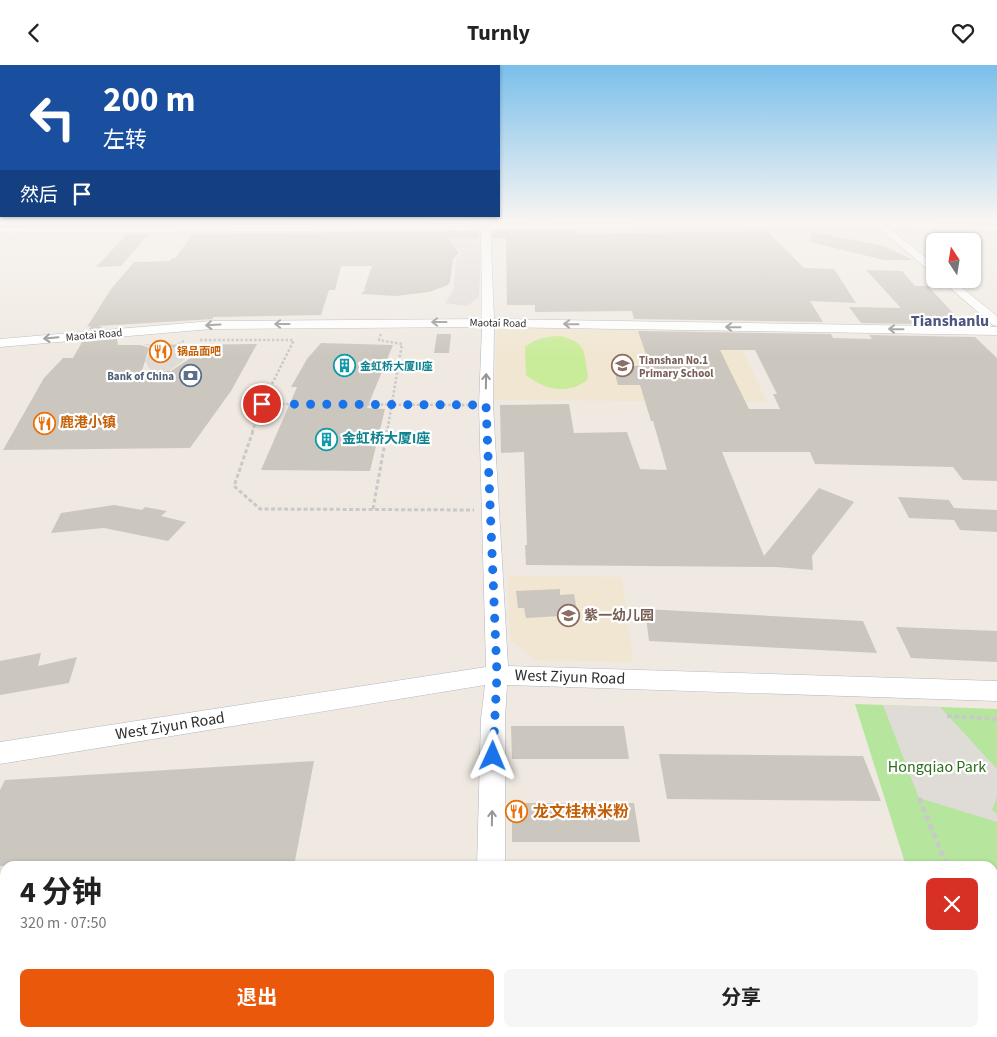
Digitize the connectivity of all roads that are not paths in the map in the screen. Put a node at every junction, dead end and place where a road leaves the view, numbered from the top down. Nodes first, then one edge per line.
1 (486, 266) edge
2 (956, 288) edge
3 (997, 322) edge
4 (384, 323) joint
5 (488, 323) junction
6 (997, 331) edge
7 (0, 343) edge
8 (497, 675) junction
9 (997, 691) edge
10 (0, 753) edge
11 (491, 861) edge

1 - 5 street
2 - 3 street
5 -> 4 street, Maotai Road
4 -> 7 street, Maotai Road
6 -> 5 street, Maotai Road
8 -> 5 street
8 - 9 street, West Ziyun Road
8 - 10 street, West Ziyun Road
11 -> 8 street

